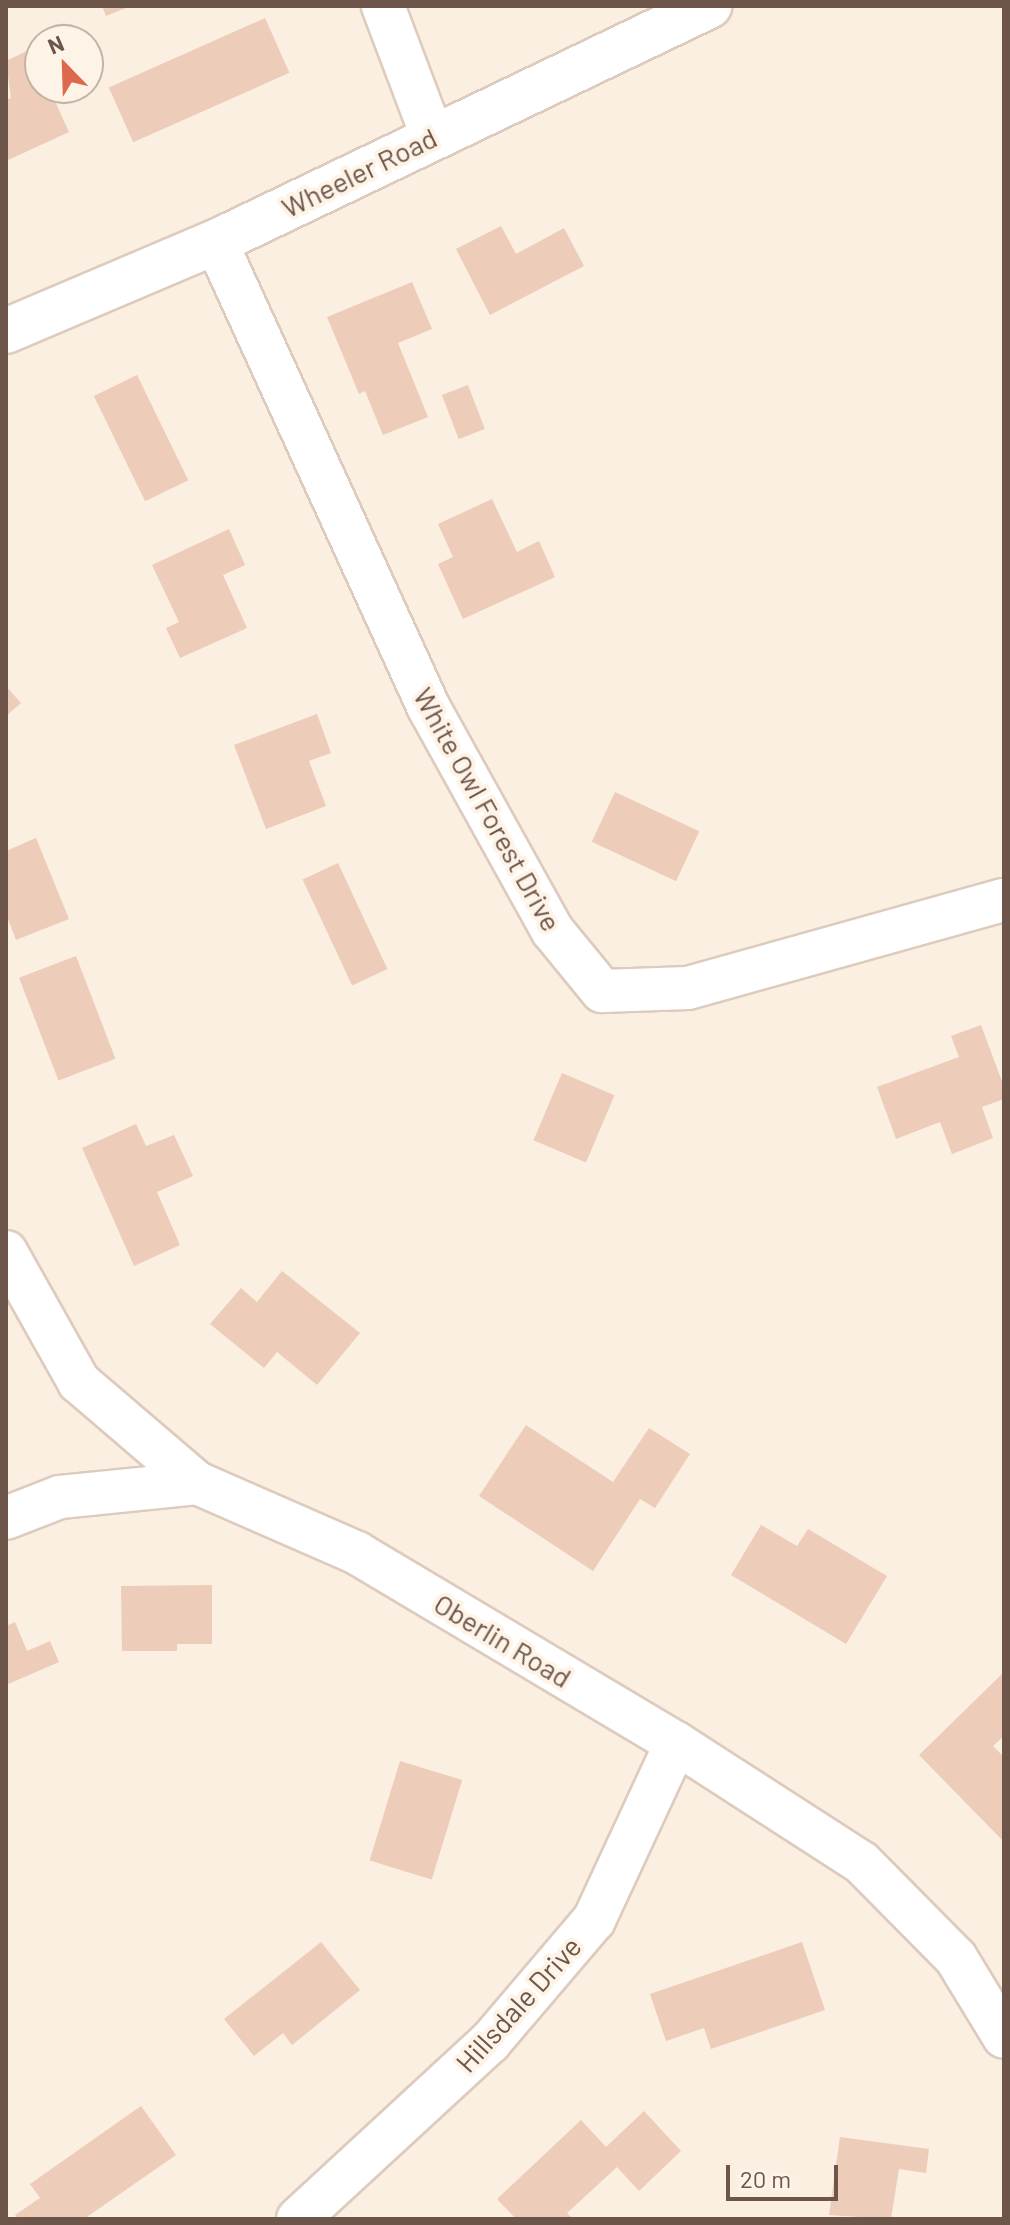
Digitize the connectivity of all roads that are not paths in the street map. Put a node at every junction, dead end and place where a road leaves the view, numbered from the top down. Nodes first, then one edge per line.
1 (383, 6) edge
2 (709, 6) edge
3 (432, 136) junction
4 (216, 242) junction
5 (6, 331) edge
6 (1004, 900) edge
7 (6, 1252) edge
8 (197, 1483) junction
9 (6, 1518) edge
10 (676, 1743) junction
11 (1004, 2037) edge
12 (298, 2219) edge

1 - 3 street
2 - 3 street, Wheeler Road
3 - 4 street, Wheeler Road
4 - 5 street, Wheeler Road
4 - 6 street, White Owl Forest Drive
7 - 8 street, Oberlin Road
8 - 9 street
8 - 10 street, Oberlin Road
10 - 11 street, Oberlin Road
10 - 12 street, Hillsdale Drive

